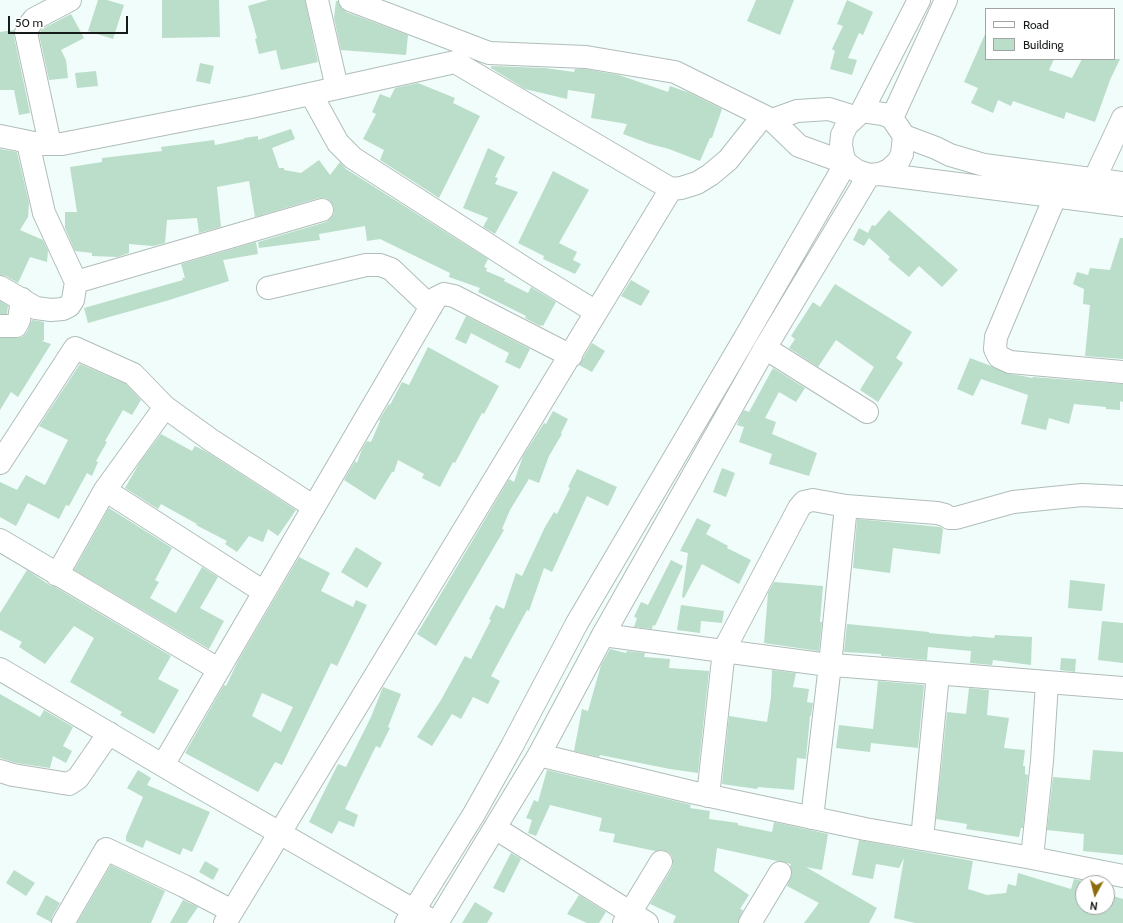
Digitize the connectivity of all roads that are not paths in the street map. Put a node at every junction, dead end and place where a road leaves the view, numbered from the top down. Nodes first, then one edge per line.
1 (70, 0) edge
2 (317, 0) edge
3 (350, 0) edge
4 (919, 0) edge
5 (946, 0) edge
6 (429, 30) junction
7 (489, 53) junction
8 (455, 62) junction
9 (432, 67) junction
10 (337, 88) junction
11 (311, 94) junction
12 (858, 114) junction
13 (767, 118) junction
14 (892, 118) junction
15 (1123, 118) edge
16 (0, 136) edge
17 (904, 136) junction
18 (28, 143) junction
19 (50, 144) junction
20 (846, 163) junction
21 (874, 174) junction
22 (1094, 180) junction
23 (1123, 183) edge
24 (671, 189) junction
25 (1055, 197) junction
26 (1123, 205) edge
27 (322, 210) dead end
28 (76, 282) junction
29 (0, 287) edge
30 (268, 288) dead end
31 (22, 299) junction
32 (431, 307) junction
33 (0, 326) edge
34 (584, 332) junction
35 (765, 348) junction
36 (1123, 372) edge
37 (165, 407) junction
38 (867, 412) dead end
39 (0, 462) edge
40 (105, 490) junction
41 (1123, 497) edge
42 (846, 506) junction
43 (314, 507) junction
44 (0, 540) edge
45 (57, 575) junction
46 (264, 592) junction
47 (603, 635) junction
48 (724, 650) junction
49 (830, 665) junction
50 (218, 669) junction
51 (938, 674) junction
52 (3, 676) edge
53 (1047, 683) junction
54 (1123, 688) edge
55 (109, 733) junction
56 (539, 755) junction
57 (163, 765) junction
58 (0, 771) edge
59 (708, 796) junction
60 (812, 818) junction
61 (495, 828) junction
62 (279, 833) junction
63 (922, 839) junction
64 (1032, 858) junction
65 (661, 862) dead end
66 (780, 873) dead end
67 (1123, 876) edge
68 (229, 917) edge
69 (410, 917) edge
70 (633, 920) edge
71 (62, 923) edge
72 (436, 923) edge
73 (750, 923) edge

1 - 19 street
2 - 10 street
3 - 6 street
4 - 12 street
5 - 14 street
6 - 7 street
6 - 9 street
7 - 8 street
7 - 13 street
8 - 9 street
8 - 24 street
9 - 10 street
10 - 11 street
11 - 19 street
11 - 34 street
12 - 13 street
12 - 14 street
12 - 20 street
13 - 20 street
13 - 24 street
14 - 17 street
15 - 22 street
16 - 18 street
17 - 21 street
17 - 22 street
18 - 19 street
18 - 28 street
20 - 21 street
20 - 69 street
21 - 25 street
21 - 35 street
22 - 23 street
24 - 34 street
25 - 26 street
25 - 36 street
27 - 28 street
28 - 31 street
29 - 31 street
30 - 32 street
31 - 33 street
32 - 34 street
32 - 43 street
34 - 62 street
35 - 38 street
35 - 47 street
37 - 39 street
37 - 40 street
37 - 43 street
40 - 45 street
40 - 46 street
41 - 42 street
42 - 48 street
42 - 49 street
43 - 46 street
44 - 45 street
45 - 50 street
46 - 50 street
47 - 48 street
47 - 56 street
48 - 49 street
48 - 59 street
49 - 51 street
49 - 60 street
50 - 57 street
51 - 53 street
51 - 63 street
52 - 55 street
53 - 54 street
53 - 64 street
55 - 57 street
55 - 58 street
56 - 59 street
56 - 61 street
57 - 62 street
59 - 60 street
60 - 63 street
61 - 70 street
61 - 72 street
62 - 68 street
62 - 69 street
63 - 64 street
64 - 67 street
65 - 70 street
66 - 73 street
68 - 71 street
69 - 72 street

